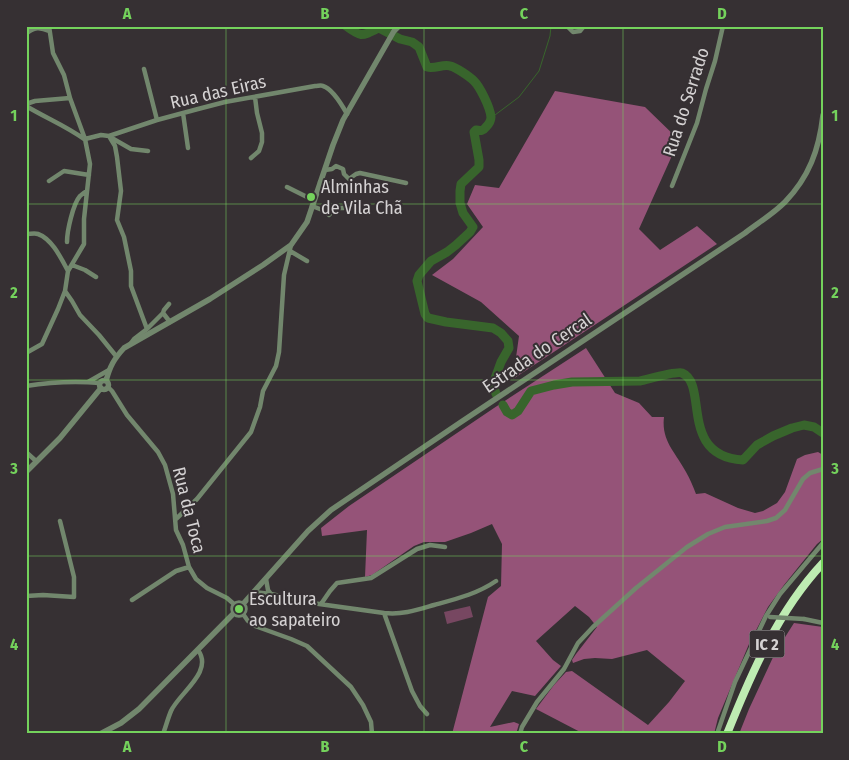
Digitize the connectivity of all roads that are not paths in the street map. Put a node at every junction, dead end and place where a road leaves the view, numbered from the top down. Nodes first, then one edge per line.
1 (567, 26) edge
2 (584, 26) edge
3 (723, 26) edge
4 (49, 28) edge
5 (396, 29) edge
6 (26, 34) edge
7 (144, 68) dead end
8 (255, 97) junction
9 (70, 98) junction
10 (26, 105) edge
11 (183, 113) junction
12 (347, 114) junction
13 (823, 116) edge
14 (157, 120) junction
15 (109, 136) junction
16 (85, 140) junction
17 (188, 148) dead end
18 (148, 151) dead end
19 (251, 158) dead end
20 (325, 170) junction
21 (89, 175) junction
22 (48, 181) dead end
23 (320, 182) junction
24 (406, 183) dead end
25 (672, 186) dead end
26 (287, 187) dead end
27 (342, 190) dead end
28 (87, 191) junction
29 (312, 203) junction
30 (353, 205) dead end
31 (26, 234) edge
32 (67, 242) dead end
33 (290, 248) junction
34 (307, 261) dead end
35 (72, 265) junction
36 (68, 271) junction
37 (96, 277) dead end
38 (65, 291) junction
39 (169, 304) dead end
40 (163, 313) junction
41 (170, 322) junction
42 (147, 329) junction
43 (130, 344) junction
44 (26, 352) edge
45 (116, 356) junction
46 (109, 370) junction
47 (88, 382) junction
48 (104, 385) junction
49 (26, 386) edge
50 (26, 452) edge
51 (36, 461) junction
52 (823, 469) edge
53 (26, 472) edge
54 (176, 519) junction
55 (60, 521) dead end
56 (823, 543) edge
57 (445, 547) dead end
58 (823, 563) edge
59 (189, 567) junction
60 (823, 569) edge
61 (266, 579) junction
62 (496, 581) dead end
63 (253, 592) junction
64 (271, 594) junction
65 (26, 596) edge
66 (132, 600) dead end
67 (243, 604) junction
68 (321, 604) junction
69 (235, 605) junction
70 (234, 613) junction
71 (384, 613) junction
72 (243, 614) junction
73 (768, 617) junction
74 (823, 624) edge
75 (198, 650) junction
76 (427, 714) dead end
77 (100, 734) edge
78 (163, 734) edge
79 (372, 734) edge
80 (520, 734) edge
81 (717, 734) edge
82 (727, 734) edge
83 (732, 734) edge

1 - 2 street
3 - 25 street, Rua do Serrado
4 - 6 street
4 - 9 street
5 - 12 street
7 - 14 street
8 - 11 street, Rua das Eiras
8 - 12 street, Rua das Eiras
8 - 19 street
9 - 10 street
9 - 16 street
10 - 16 street
11 - 14 street, Rua das Eiras
11 - 17 street
12 - 20 street
13 - 61 street, Estrada do Cercal
14 - 15 street, Rua das Eiras
15 - 16 street, Rua das Eiras
15 - 18 street
15 - 42 street
16 - 21 street
20 - 23 street
20 - 24 street
21 - 22 street
21 - 28 street
23 - 27 street
23 - 29 street
26 - 29 street
28 - 32 street
28 - 35 street
29 - 30 street
29 - 33 street
31 - 36 street
33 - 34 street
33 - 41 street
33 - 54 street
35 - 36 street
35 - 37 street
36 - 38 street
38 - 44 street
38 - 45 street
39 - 40 street
40 - 41 street
40 - 42 street
41 - 43 street
42 - 43 street
43 - 45 street
45 - 46 street
46 - 47 street
46 - 48 street
47 - 48 street
47 - 49 street
48 - 51 street
48 - 54 street, Rua da Toca
50 - 51 street
51 - 53 street
52 - 80 street
54 - 59 street, Rua da Toca
55 - 65 street
56 - 73 street
57 - 68 street
58 - 82 highway, IC 2
59 - 66 street
59 - 69 street, Rua da Toca
60 - 83 highway, IC 2
61 - 63 street, Estrada do Cercal
61 - 64 street
62 - 71 street
63 - 64 street
63 - 67 street, Estrada do Cercal
64 - 68 street
67 - 69 street
67 - 72 street
68 - 71 street
69 - 70 street
70 - 72 street
70 - 75 street
71 - 76 street
72 - 79 street
73 - 74 street, bridge
73 - 81 street
75 - 77 street
75 - 78 street

